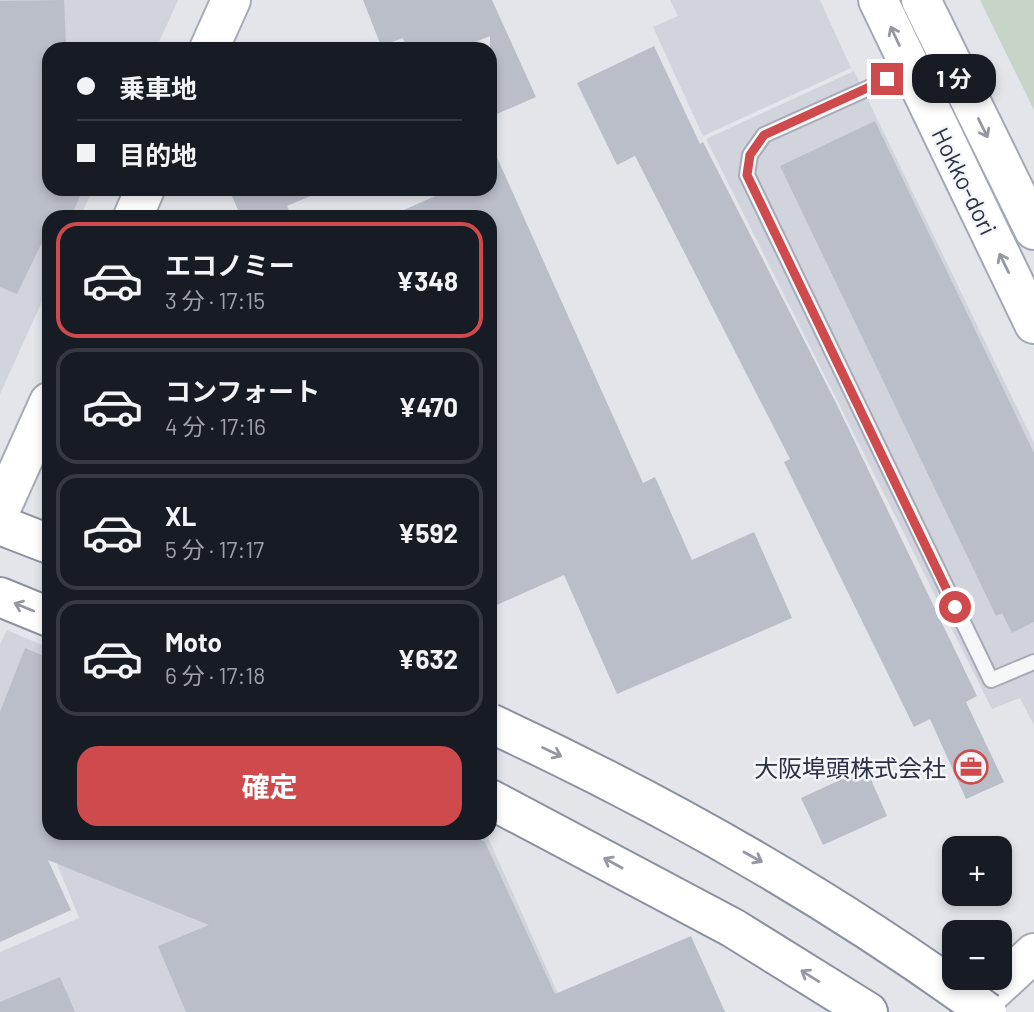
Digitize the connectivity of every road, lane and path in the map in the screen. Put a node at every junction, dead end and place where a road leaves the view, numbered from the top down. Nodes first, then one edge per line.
1 (231, 0) edge
2 (878, 0) edge
3 (921, 0) edge
4 (212, 42) edge
5 (911, 69) junction
6 (1034, 230) edge
7 (1034, 324) edge
8 (42, 418) edge
9 (0, 511) edge
10 (0, 525) edge
11 (42, 541) edge
12 (0, 597) edge
13 (42, 614) edge
14 (1034, 662) edge
15 (497, 726) edge
16 (497, 803) edge
17 (1034, 953) edge
18 (868, 1012) edge
19 (970, 1012) edge
20 (987, 1012) edge

1 - 4 main road
5 -> 2 main road, Hokko-dori
3 -> 6 main road, Hokko-dori
7 -> 5 main road, Hokko-dori
5 - 14 lane
8 - 9 main road
10 - 11 main road
13 -> 12 main road
15 -> 20 main road, bridge
18 -> 16 main road
17 - 19 main road

